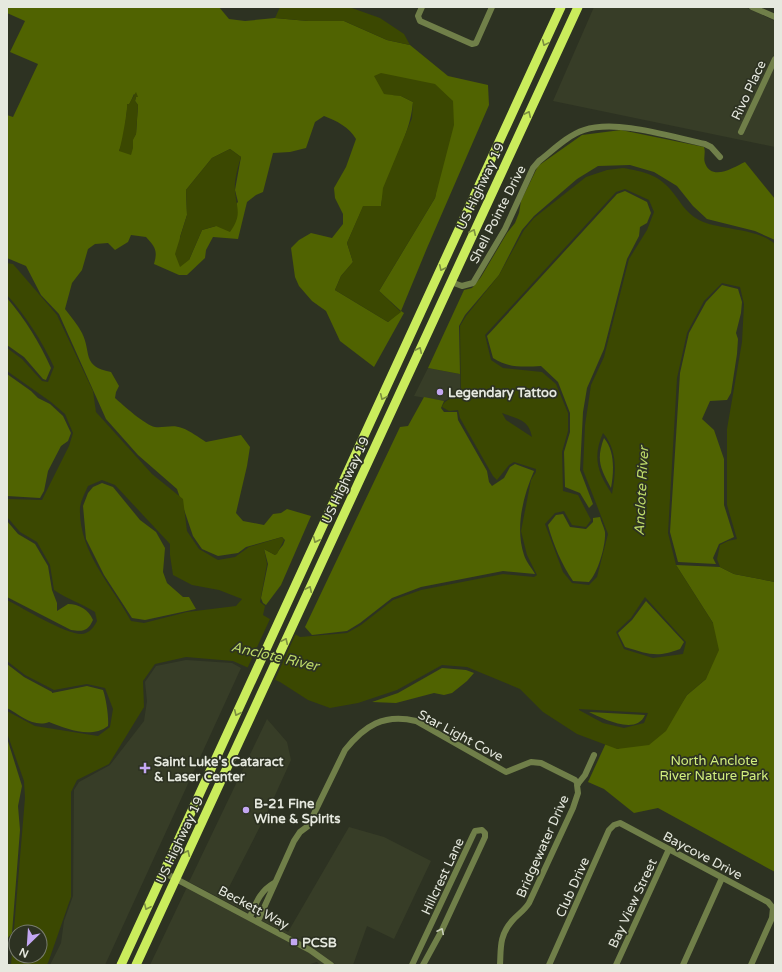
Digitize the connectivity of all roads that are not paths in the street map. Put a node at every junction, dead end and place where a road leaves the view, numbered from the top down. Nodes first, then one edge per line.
1 (422, 7) edge
2 (484, 7) edge
3 (561, 7) edge
4 (578, 7) edge
5 (752, 7) edge
6 (492, 9) edge
7 (775, 18) edge
8 (775, 59) edge
9 (741, 132) dead end
10 (720, 157) dead end
11 (451, 282) junction
12 (399, 362) junction
13 (403, 386) junction
14 (594, 755) dead end
15 (578, 784) junction
16 (620, 823) joint
17 (669, 850) junction
18 (163, 872) junction
19 (175, 878) junction
20 (722, 878) junction
21 (274, 883) junction
22 (250, 917) junction
23 (258, 921) junction
24 (121, 965) edge
25 (136, 965) edge
26 (331, 965) edge
27 (412, 965) edge
28 (423, 965) edge
29 (500, 965) edge
30 (549, 965) edge
31 (616, 965) edge
32 (683, 965) edge
33 (751, 965) edge

1 - 6 street
2 - 6 street
3 -> 12 highway, US Highway 19
11 -> 4 highway, US Highway 19
5 - 7 street
8 - 9 street, Rivo Place
10 - 11 street, Shell Pointe Drive
13 -> 11 highway, US Highway 19
12 - 13 highway
12 -> 18 highway, US Highway 19
19 -> 13 highway, US Highway 19
14 - 15 street, Bridgewater Drive
15 - 21 street, Star Light Cove
15 - 29 street, Bridgewater Drive
16 - 17 street, Baycove Drive
16 - 30 street, Club Drive
17 - 20 street, Baycove Drive
17 - 31 street, Bay View Street
18 - 19 street, Beckett Way
18 -> 24 highway, US Highway 19
19 - 22 street, Beckett Way
19 - 25 highway, US Highway 19
20 - 32 street
20 - 33 street, Baycove Drive
21 - 22 street, Star Light Cove
21 - 23 street, Star Light Cove
22 - 23 street, Beckett Way
23 - 26 street, Beckett Way
28 -> 27 street, Hillcrest Lane

